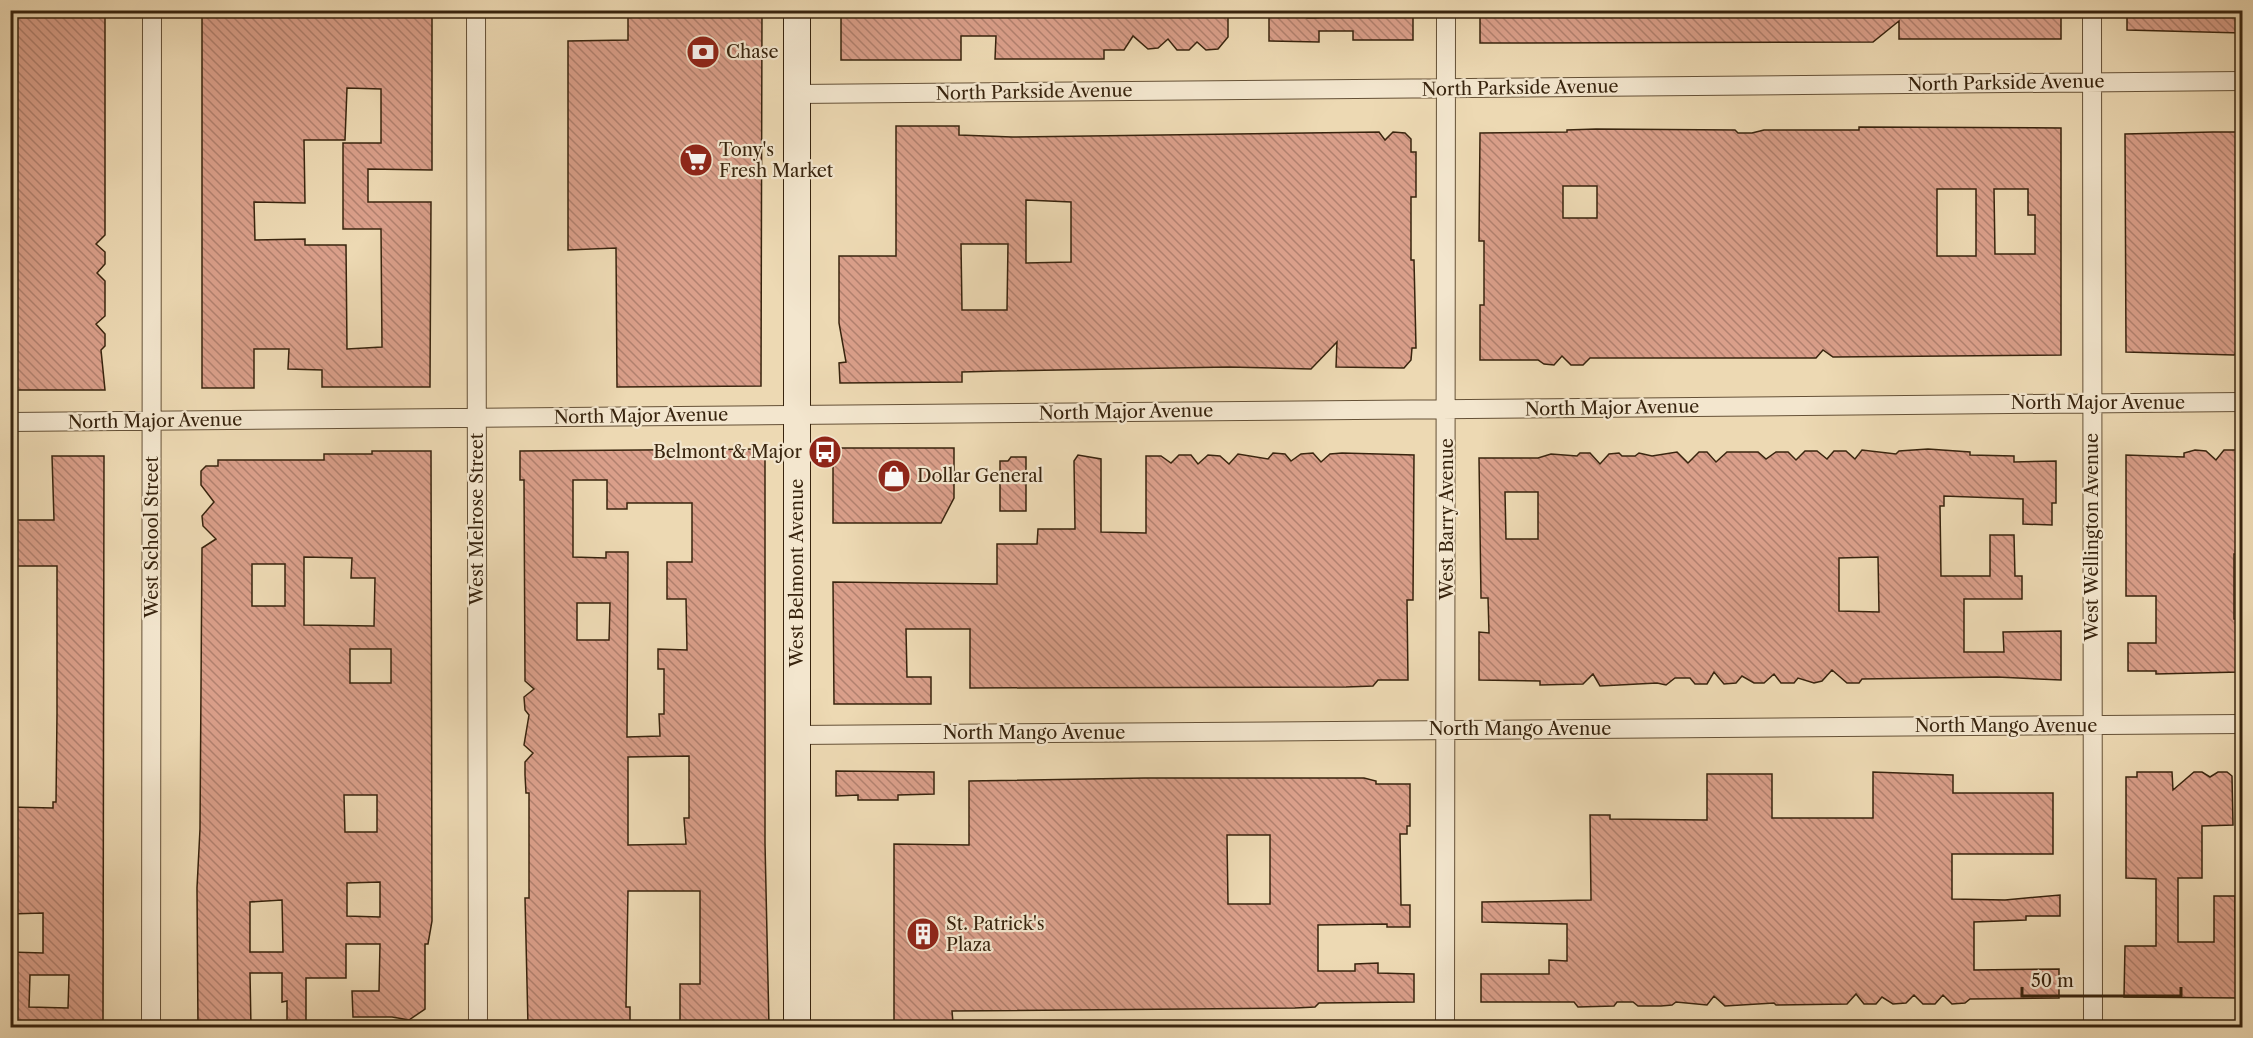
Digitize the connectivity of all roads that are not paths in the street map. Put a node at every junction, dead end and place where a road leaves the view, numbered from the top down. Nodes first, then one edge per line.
1 (152, 10) edge
2 (476, 10) edge
3 (797, 10) edge
4 (1446, 10) edge
5 (2092, 10) edge
6 (2242, 81) edge
7 (2092, 82) junction
8 (1446, 88) junction
9 (797, 94) junction
10 (2242, 402) edge
11 (2092, 403) junction
12 (1446, 409) junction
13 (797, 415) junction
14 (477, 418) junction
15 (152, 421) junction
16 (10, 422) edge
17 (2242, 724) edge
18 (2092, 725) junction
19 (1447, 730) junction
20 (797, 735) junction
21 (152, 1028) edge
22 (478, 1028) edge
23 (797, 1028) edge
24 (1445, 1028) edge
25 (2093, 1028) edge

1 - 15 street, West School Street
2 - 14 street, West Melrose Street
3 - 9 main road, West Belmont Avenue
4 - 8 street, West Barry Avenue
5 - 7 street, West Wellington Avenue
6 - 7 street, North Parkside Avenue
7 - 8 street, North Parkside Avenue
7 - 11 street, West Wellington Avenue
8 - 9 street, North Parkside Avenue
8 - 12 street, West Barry Avenue
9 - 13 main road, West Belmont Avenue
10 - 11 street, North Major Avenue
11 - 12 street, North Major Avenue
11 - 18 street, West Wellington Avenue
12 - 13 street, North Major Avenue
12 - 19 street, West Barry Avenue
13 - 14 street, North Major Avenue
13 - 20 main road, West Belmont Avenue
14 - 15 street, North Major Avenue
14 - 22 street, West Melrose Street
15 - 16 street, North Major Avenue
15 - 21 street, West School Street
17 - 18 street, North Mango Avenue
18 - 19 street, North Mango Avenue
18 - 25 street, West Wellington Avenue
19 - 20 street, North Mango Avenue
19 - 24 street, West Barry Avenue
20 - 23 main road, West Belmont Avenue

